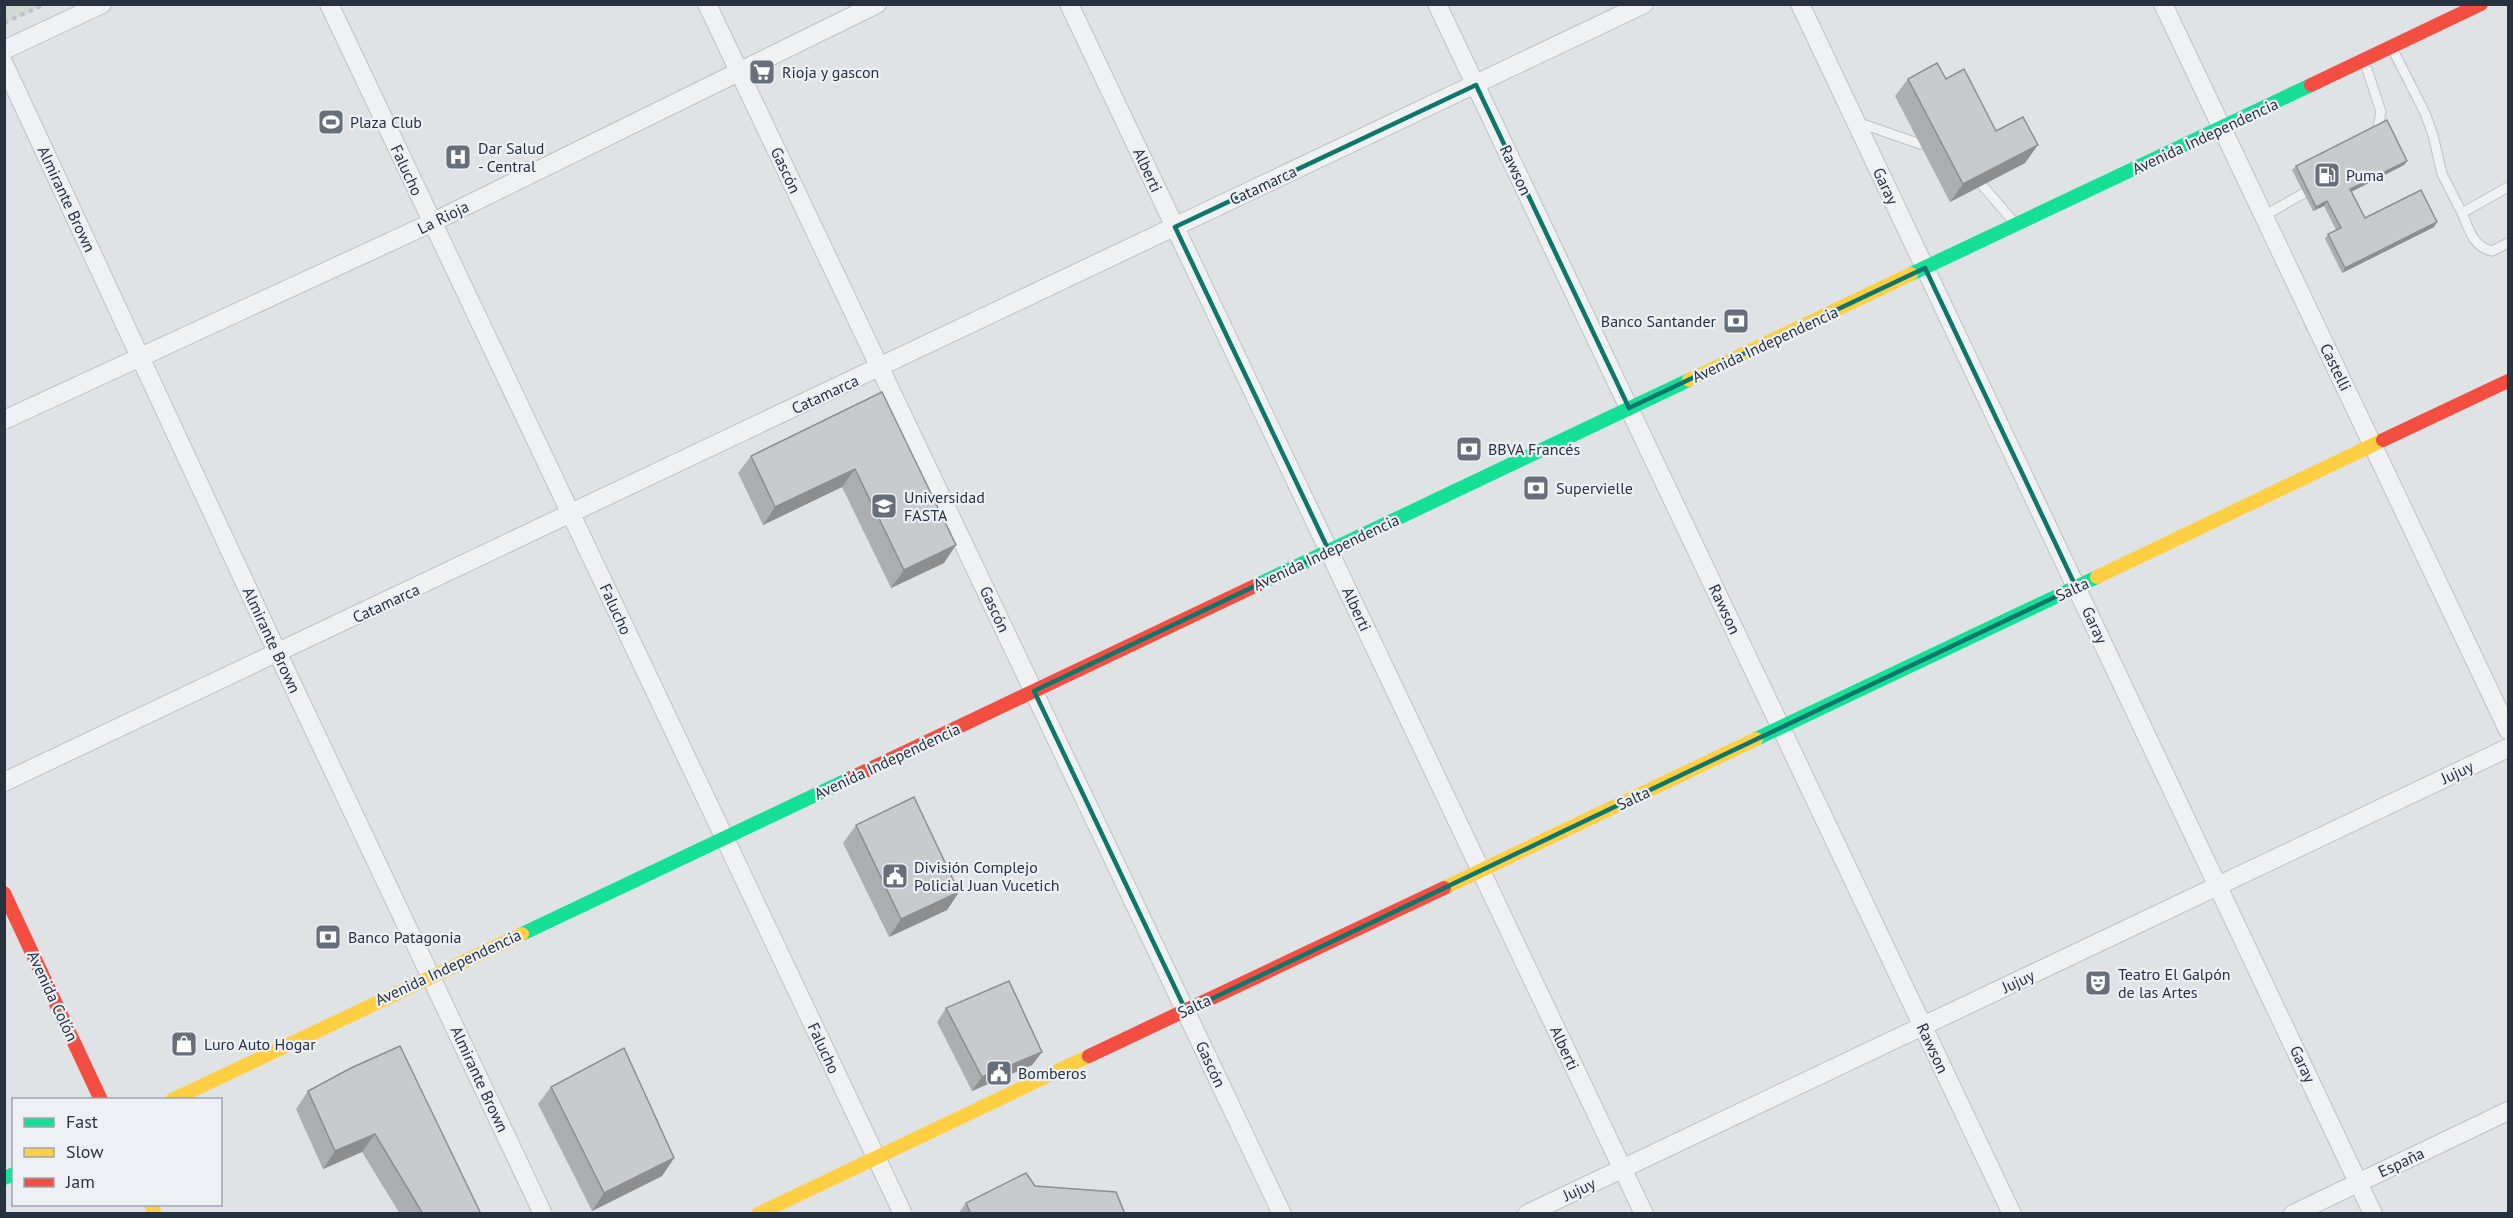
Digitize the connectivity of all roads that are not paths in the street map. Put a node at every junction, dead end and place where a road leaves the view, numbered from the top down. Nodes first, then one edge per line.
1 (102, 4) edge
2 (329, 4) edge
3 (707, 4) edge
4 (877, 4) edge
5 (1069, 4) edge
6 (1437, 4) edge
7 (1644, 4) edge
8 (1800, 4) edge
9 (2163, 4) edge
10 (2481, 4) edge
11 (2391, 47) junction
12 (4, 50) edge
13 (2364, 60) junction
14 (4, 64) edge
15 (739, 71) junction
16 (1476, 85) junction
17 (1856, 122) junction
18 (2222, 127) junction
19 (2378, 127) edge
20 (1920, 144) dead end
21 (1982, 186) edge
22 (2508, 187) edge
23 (2304, 193) edge
24 (2462, 213) junction
25 (2264, 216) junction
26 (432, 222) junction
27 (2017, 225) junction
28 (1175, 227) junction
29 (2508, 243) edge
30 (1925, 268) junction
31 (140, 357) junction
32 (880, 368) junction
33 (2508, 381) edge
34 (1629, 408) junction
35 (4, 420) edge
36 (2374, 445) junction
37 (571, 514) junction
38 (1329, 551) junction
39 (2076, 587) junction
40 (278, 654) junction
41 (1034, 691) junction
42 (1781, 727) junction
43 (2508, 730) edge
44 (2508, 747) edge
45 (4, 782) edge
46 (724, 838) junction
47 (1481, 870) junction
48 (2218, 886) junction
49 (4, 894) edge
50 (431, 975) junction
51 (1186, 1011) junction
52 (1923, 1026) junction
53 (100, 1098) edge
54 (176, 1098) edge
55 (2508, 1111) edge
56 (876, 1158) junction
57 (1623, 1168) junction
58 (2358, 1182) junction
59 (543, 1214) edge
60 (758, 1214) edge
61 (903, 1214) edge
62 (1282, 1214) edge
63 (1527, 1214) edge
64 (1644, 1214) edge
65 (2012, 1214) edge
66 (2293, 1214) edge
67 (2373, 1214) edge

1 - 12 street
2 - 26 street, Falucho
3 - 15 street, Gascón
4 - 15 street, La Rioja
5 - 28 street, Alberti
6 - 16 street, Rawson
7 - 16 street, Catamarca
8 - 17 street, Garay
9 - 18 street, Castelli
10 - 11 main road, Avenida Independencia
11 - 13 main road, Avenida Independencia
11 - 24 lane
13 - 18 main road, Avenida Independencia
13 - 19 lane
14 - 31 street, Almirante Brown
15 - 26 street, La Rioja
15 - 32 street, Gascón
16 - 28 street, Catamarca
16 - 34 street, Rawson
17 - 20 lane
17 - 30 street, Garay
18 - 25 street, Castelli
18 - 27 main road, Avenida Independencia
21 - 27 lane
22 - 24 lane
23 - 25 lane
24 - 29 lane
25 - 36 street, Castelli
26 - 31 street, La Rioja
26 - 37 street, Falucho
27 - 30 main road, Avenida Independencia
28 - 32 street, Catamarca
28 - 38 street, Alberti
30 - 34 main road, Avenida Independencia
30 - 39 street, Garay
31 - 35 street, La Rioja
31 - 40 street, Almirante Brown
32 - 37 street, Catamarca
32 - 41 street, Gascón
33 - 36 main road, Salta
34 - 38 main road, Avenida Independencia
34 - 42 street, Rawson
36 - 39 main road, Salta
36 - 43 street, Castelli
37 - 40 street, Catamarca
37 - 46 street, Falucho
38 - 41 main road, Avenida Independencia
38 - 47 street, Alberti
39 - 42 main road, Salta
39 - 48 street, Garay
40 - 45 street, Catamarca
40 - 50 street, Almirante Brown
41 - 46 main road, Avenida Independencia
41 - 51 street, Gascón
42 - 47 main road, Salta
42 - 52 street, Rawson
44 - 48 street, Jujuy
46 - 50 main road, Avenida Independencia
46 - 56 street, Falucho
47 - 51 main road, Salta
47 - 57 street, Alberti
48 - 52 street, Jujuy
48 - 58 street, Garay
49 - 53 main road, Avenida Colón
50 - 54 main road, Avenida Independencia
50 - 59 street, Almirante Brown
51 - 56 main road, Salta
51 - 62 street, Gascón
52 - 57 street, Jujuy
52 - 65 street, Rawson
55 - 58 street, España
56 - 60 main road, Salta
56 - 61 street, Falucho
57 - 63 street, Jujuy
57 - 64 street, Alberti
58 - 66 street, España
58 - 67 street, Garay

